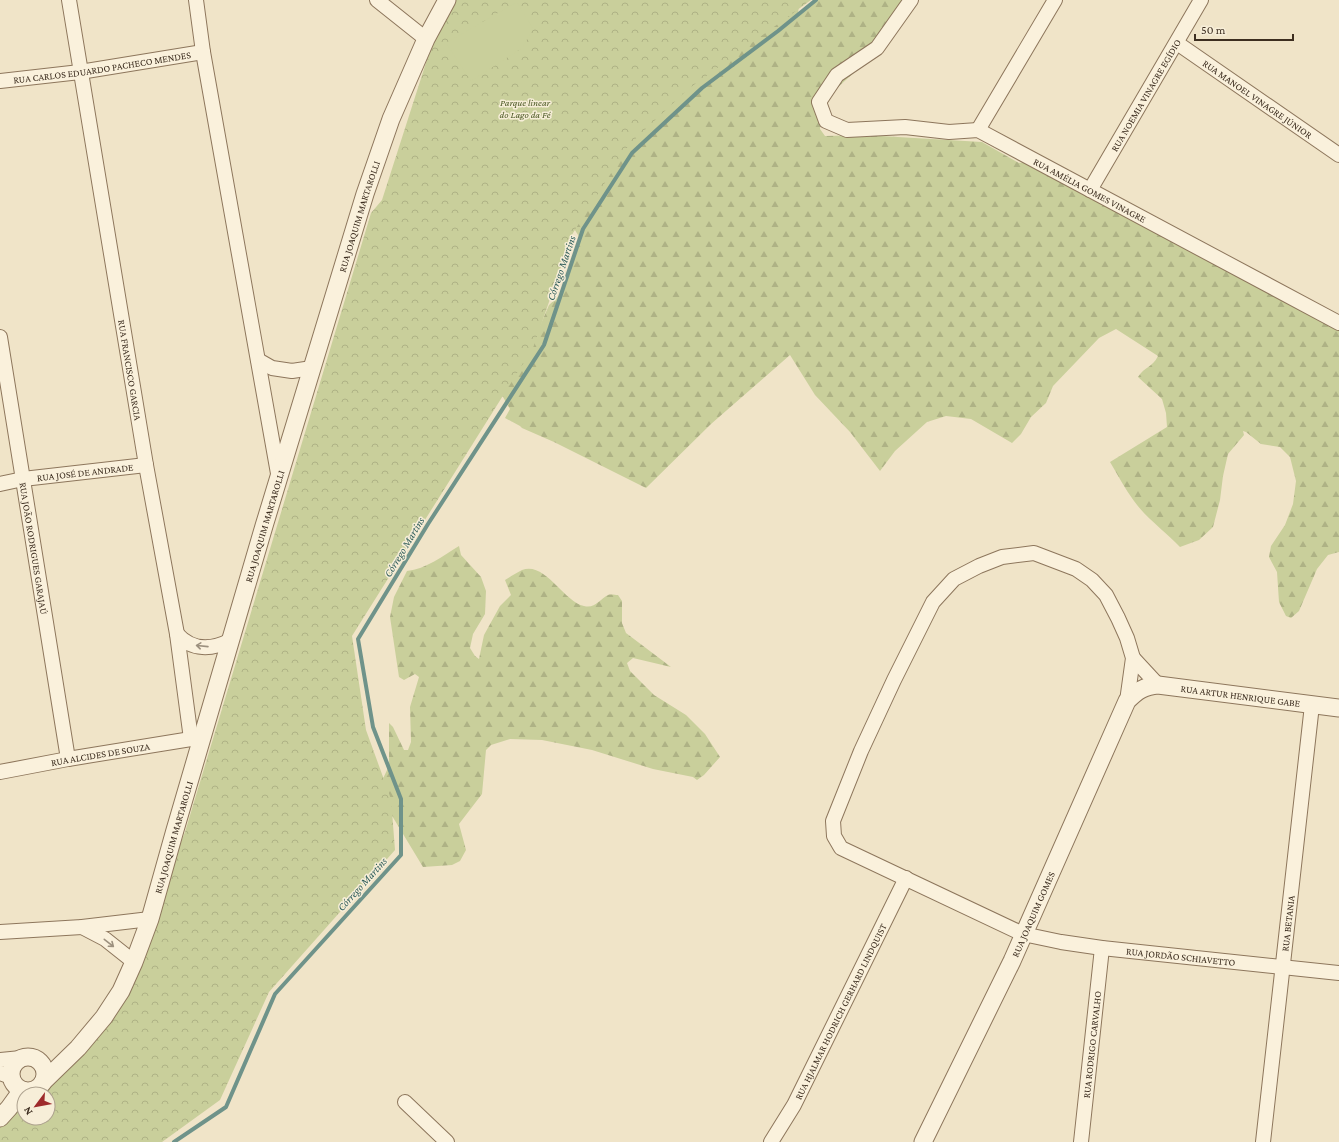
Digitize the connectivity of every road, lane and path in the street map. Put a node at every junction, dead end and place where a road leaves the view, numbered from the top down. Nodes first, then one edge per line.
1 (69, 0) edge
2 (196, 0) edge
3 (377, 0) edge
4 (447, 0) edge
5 (911, 0) edge
6 (1055, 0) edge
7 (1202, 0) edge
8 (426, 39) junction
9 (1177, 42) junction
10 (203, 52) junction
11 (80, 72) junction
12 (0, 81) edge
13 (978, 130) junction
14 (1339, 155) edge
15 (1090, 190) junction
16 (1339, 323) edge
17 (0, 337) edge
18 (258, 360) junction
19 (312, 368) junction
20 (146, 465) junction
21 (279, 479) junction
22 (23, 480) junction
23 (0, 484) edge
24 (177, 634) junction
25 (231, 640) junction
26 (1133, 658) junction
27 (1150, 686) junction
28 (1128, 701) junction
29 (1312, 705) junction
30 (1339, 708) edge
31 (196, 739) junction
32 (68, 759) junction
33 (0, 772) edge
34 (906, 878) junction
35 (150, 919) junction
36 (82, 927) junction
37 (0, 932) edge
38 (1024, 934) junction
39 (1102, 948) junction
40 (134, 962) junction
41 (1283, 967) junction
42 (1339, 973) edge
43 (78, 1048) junction
44 (21, 1058) junction
45 (0, 1060) edge
46 (38, 1061) junction
47 (5, 1075) edge
48 (43, 1082) junction
49 (17, 1086) edge
50 (38, 1086) edge
51 (16, 1098) edge
52 (405, 1102) dead end
53 (0, 1118) edge
54 (447, 1142) edge
55 (771, 1142) edge
56 (923, 1142) edge
57 (1082, 1142) edge
58 (1263, 1142) edge

1 - 11 street, RUA FRANCISCO GARCIA
2 - 10 street
3 - 8 street
4 - 8 street, RUA JOAQUIM MARTAROLLI
5 - 13 street
6 - 13 street
7 - 9 street, RUA NOEMIA VINAGRE EGÍDIO
8 - 19 street, RUA JOAQUIM MARTAROLLI
9 - 14 street, RUA MANOEL VINAGRE JÚNIOR
9 - 15 street, RUA NOEMIA VINAGRE EGÍDIO
10 - 11 street, RUA CARLOS EDUARDO PACHECO MENDES
10 - 18 street
11 - 12 street, RUA CARLOS EDUARDO PACHECO MENDES
11 - 20 street, RUA FRANCISCO GARCIA
13 - 15 street, RUA AMÉLIA GOMES VINAGRE
15 - 16 street, RUA AMÉLIA GOMES VINAGRE
17 - 22 street, RUA JOÃO RODRIGUES GARAJAÚ
18 - 19 street
18 - 21 street
19 - 21 street, RUA JOAQUIM MARTAROLLI
20 - 22 street, RUA JOSÉ DE ANDRADE
20 - 24 street, RUA FRANCISCO GARCIA
21 - 25 street, RUA JOAQUIM MARTAROLLI
22 - 23 street, RUA JOSÉ DE ANDRADE
22 - 32 street, RUA JOÃO RODRIGUES GARAJAÚ
25 -> 24 street
24 - 31 street, RUA FRANCISCO GARCIA
25 - 31 street, RUA JOAQUIM MARTAROLLI
26 - 27 street
26 - 28 street
26 - 34 street, RUA JORDÃO SCHIAVETTO
27 - 28 street, RUA JOAQUIM GOMES
27 - 29 street, RUA ARTUR HENRIQUE GABE
28 - 38 street, RUA JOAQUIM GOMES
29 - 30 street, RUA ARTUR HENRIQUE GABE
29 - 41 street, RUA BETANIA
31 - 32 street, RUA ALCIDES DE SOUZA
31 - 35 street, RUA JOAQUIM MARTAROLLI
32 - 33 street, RUA ALCIDES DE SOUZA
34 - 38 street, RUA JORDÃO SCHIAVETTO
34 - 55 street, RUA HJALMAR HODRICH GERHARD LINDQUIST
35 - 36 street
35 - 40 street, RUA JOAQUIM MARTAROLLI
36 - 37 street
36 -> 40 street
38 - 39 street, RUA JORDÃO SCHIAVETTO
38 - 56 street, RUA JOAQUIM GOMES
39 - 41 street, RUA JORDÃO SCHIAVETTO
39 - 57 street, RUA RODRIGO CARVALHO
40 - 43 street, RUA JOAQUIM MARTAROLLI
41 - 42 street, RUA JORDÃO SCHIAVETTO
41 - 58 street, RUA BETANIA
43 - 46 street
43 - 48 street, RUA JOAQUIM MARTAROLLI
44 - 45 street
44 - 46 street
44 - 47 street
46 - 48 street
47 - 49 street
48 - 50 street
51 - 53 street
52 - 54 street

